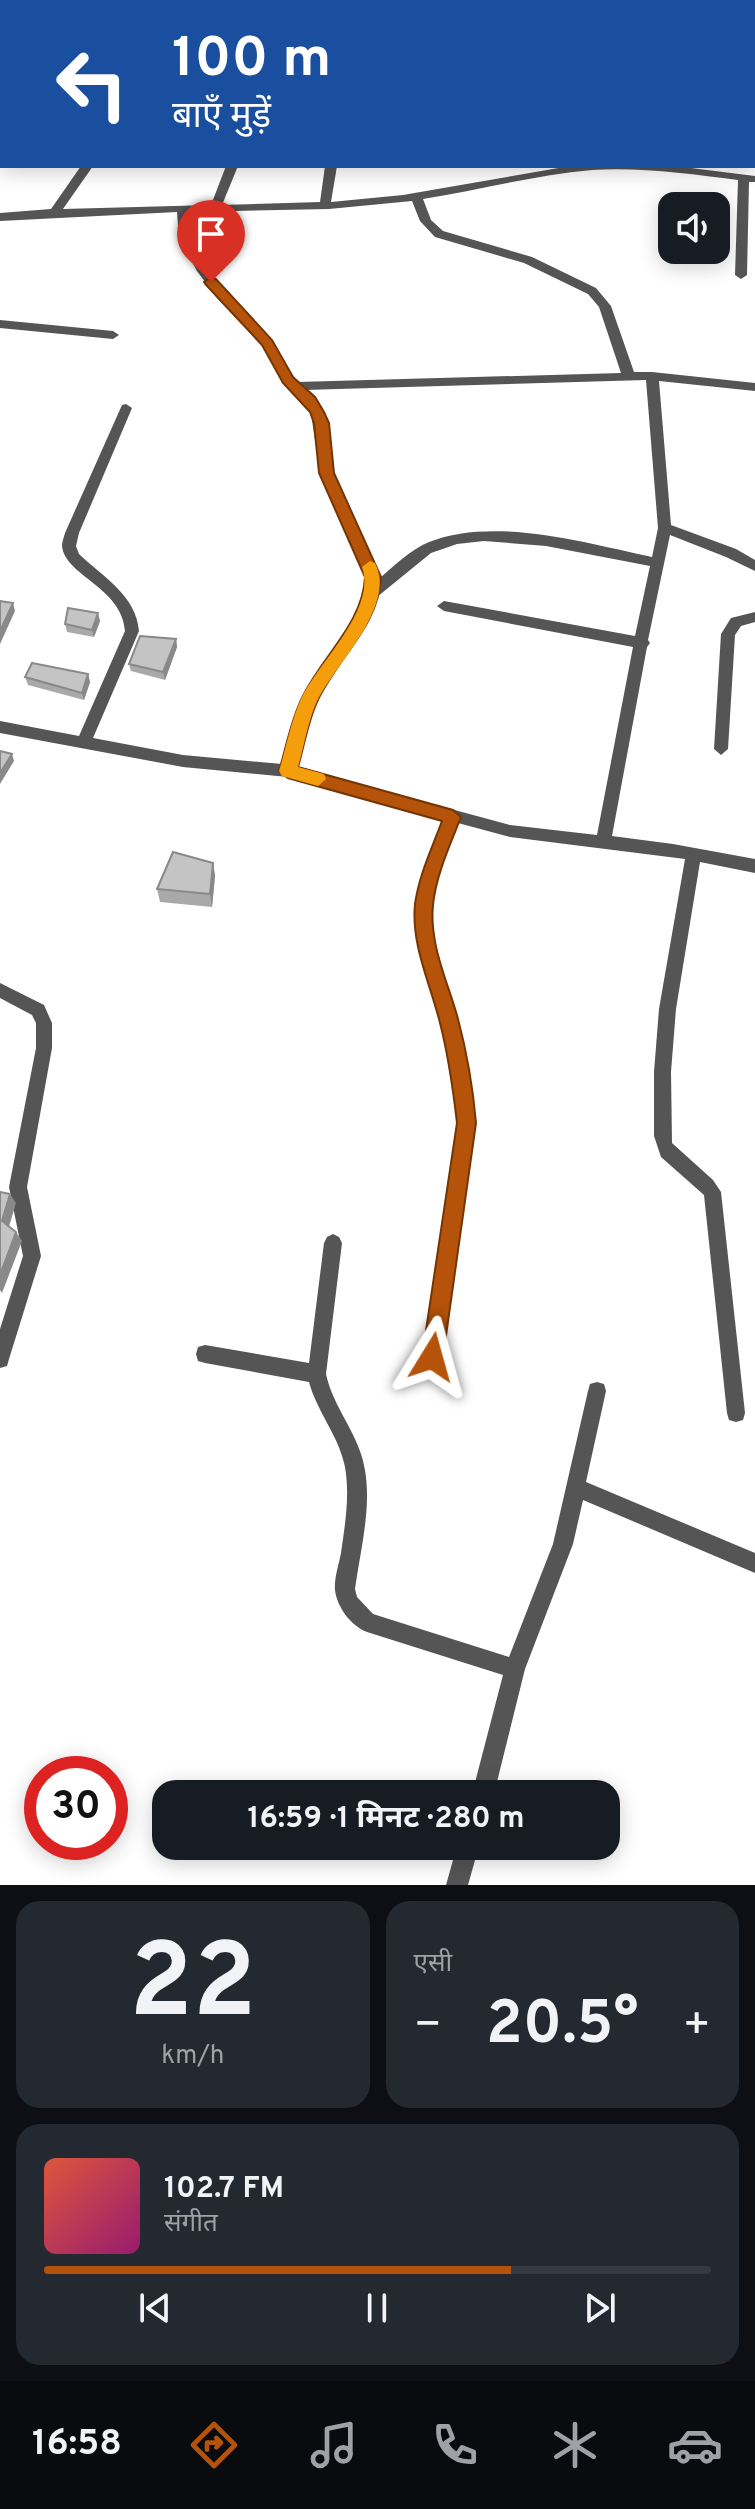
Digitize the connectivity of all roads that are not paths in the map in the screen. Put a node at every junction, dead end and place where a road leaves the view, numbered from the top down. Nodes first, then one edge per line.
1 (86, 168) edge
2 (231, 168) edge
3 (331, 168) edge
4 (585, 168) edge
5 (641, 168) edge
6 (749, 179) edge
7 (416, 197) junction
8 (325, 204) junction
9 (215, 208) junction
10 (182, 210) junction
11 (56, 211) junction
12 (0, 217) edge
13 (741, 275) dead end
14 (0, 324) edge
15 (113, 335) dead end
16 (652, 376) junction
17 (629, 377) junction
18 (294, 386) junction
19 (755, 387) edge
20 (126, 408) dead end
21 (665, 528) junction
22 (659, 563) junction
23 (755, 566) edge
24 (372, 593) junction
25 (444, 606) dead end
26 (755, 617) edge
27 (643, 643) junction
28 (0, 727) edge
29 (84, 742) junction
30 (721, 749) dead end
31 (288, 771) junction
32 (453, 817) junction
33 (603, 842) junction
34 (694, 854) junction
35 (755, 866) edge
36 (0, 990) edge
37 (333, 1243) dead end
38 (205, 1354) dead end
39 (432, 1357) dead end
40 (0, 1359) edge
41 (317, 1374) junction
42 (597, 1391) dead end
43 (736, 1413) dead end
44 (577, 1488) junction
45 (755, 1563) edge
46 (515, 1669) junction
47 (487, 1780) edge
48 (464, 1860) edge
49 (457, 1885) edge

1 - 11 street
2 - 9 street
3 - 8 street
4 - 7 street
5 - 6 street
6 - 13 street
7 - 8 street
7 - 17 street
8 - 9 street
9 - 10 street
10 - 11 street
10 - 18 street
11 - 12 street
14 - 15 street
16 - 17 street
16 - 19 street
16 - 21 street
17 - 18 street
18 - 24 street
20 - 29 street
21 - 22 street
21 - 23 street
22 - 24 street
22 - 27 street
24 - 31 street
25 - 27 street
26 - 30 street
27 - 33 street
28 - 29 street
29 - 31 street
31 - 32 street
32 - 33 street
32 - 39 street
33 - 34 street
34 - 35 street
34 - 43 street
36 - 40 street
37 - 41 street
38 - 41 street
41 - 46 street
42 - 44 street
44 - 45 street
44 - 46 street
46 - 47 street
48 - 49 street

